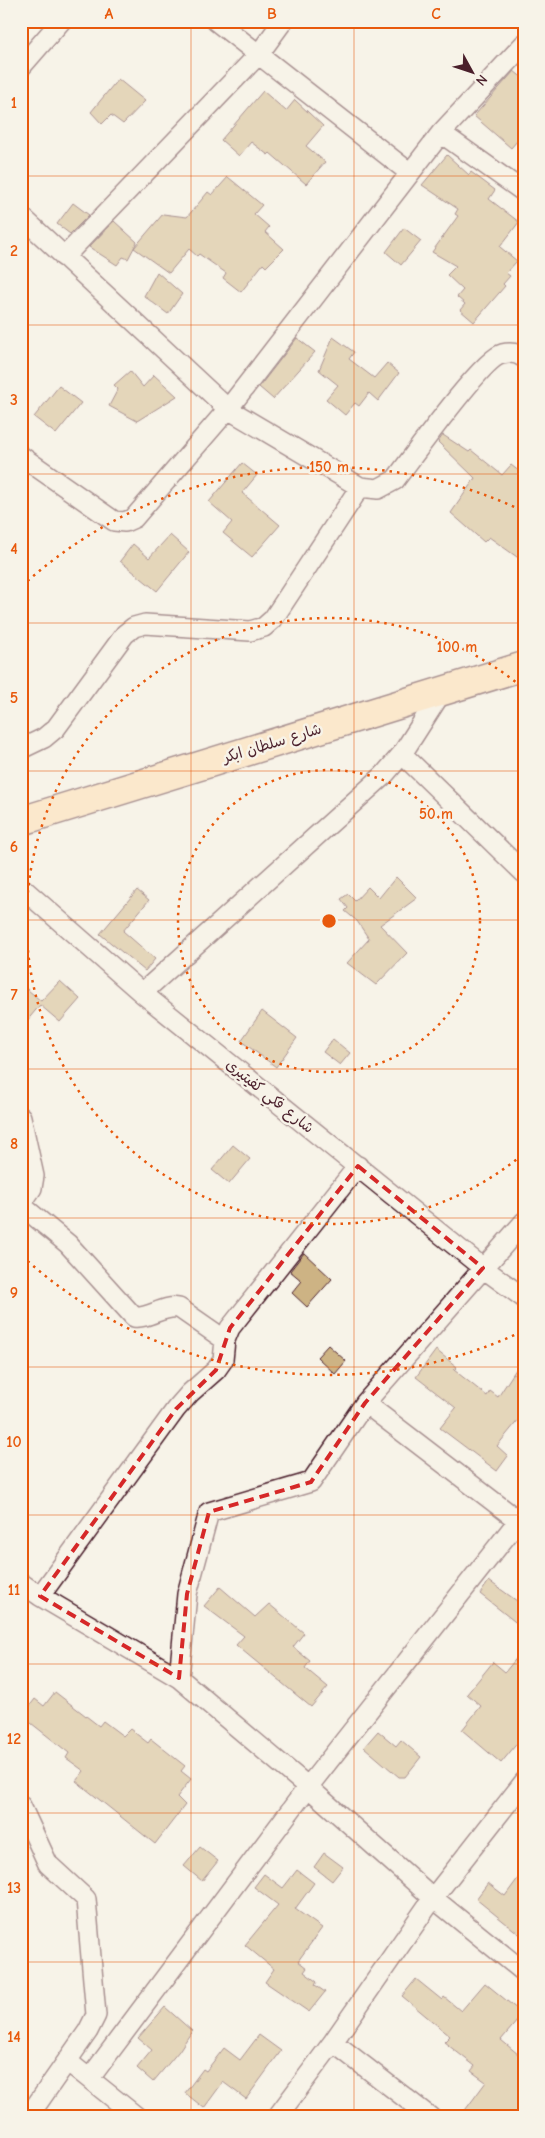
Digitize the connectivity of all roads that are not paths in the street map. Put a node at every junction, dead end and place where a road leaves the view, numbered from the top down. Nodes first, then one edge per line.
1 (61, 21) edge
2 (216, 21) edge
3 (283, 21) edge
4 (524, 44) edge
5 (259, 54) junction
6 (21, 68) edge
7 (441, 133) junction
8 (410, 173) junction
9 (524, 192) edge
10 (21, 216) edge
11 (64, 257) junction
12 (524, 358) edge
13 (228, 409) junction
14 (21, 456) edge
15 (360, 487) junction
16 (524, 666) edge
17 (443, 690) junction
18 (21, 749) edge
19 (402, 754) junction
20 (21, 821) edge
21 (524, 872) edge
22 (21, 887) edge
23 (142, 993) junction
24 (21, 1116) edge
25 (358, 1166) junction
26 (21, 1204) edge
27 (524, 1222) edge
28 (483, 1268) junction
29 (524, 1298) edge
30 (225, 1340) junction
31 (365, 1403) junction
32 (521, 1523) edge
33 (21, 1583) edge
34 (40, 1596) junction
35 (179, 1678) junction
36 (524, 1782) edge
37 (308, 1787) junction
38 (21, 1806) edge
39 (432, 1898) junction
40 (524, 1972) edge
41 (333, 2042) junction
42 (67, 2061) junction
43 (90, 2078) junction
44 (28, 2117) edge
45 (137, 2117) edge
46 (277, 2117) edge
47 (430, 2117) edge

1 - 6 street
2 - 5 street
3 - 5 street
4 - 7 street
5 - 8 street
5 - 11 street
7 - 8 street
7 - 9 street
8 - 13 street
10 - 11 street
11 - 13 street
12 - 15 street
13 - 14 street
13 - 15 street
15 - 18 street
16 - 17 highway, شارع سلطان ابكر
17 - 19 street
17 - 20 highway, شارع سلطان ابكر
19 - 21 street
19 - 23 street
22 - 23 street, شارع فكي كفيتيرى
23 - 25 street, شارع فكي كفيتيرى
24 - 26 street
25 - 28 street, شارع فكي كفيتيرى
25 - 30 street
26 - 30 street
27 - 28 street
28 - 29 street, شارع فكي كفيتيرى
28 - 31 street
30 - 34 street
31 - 32 street
31 - 35 street
32 - 37 street
33 - 34 street
34 - 35 street
35 - 37 street
36 - 39 street
37 - 39 street
37 - 43 street
38 - 42 street
39 - 40 street
39 - 41 street
41 - 46 street
41 - 47 street
42 - 43 street
42 - 44 street
43 - 45 street

